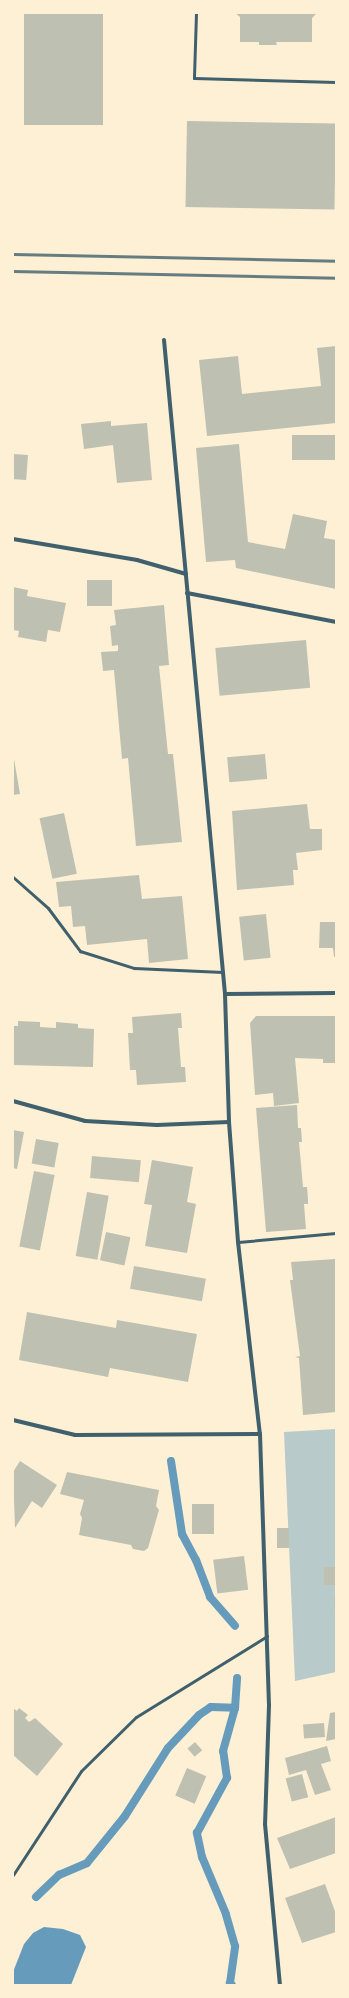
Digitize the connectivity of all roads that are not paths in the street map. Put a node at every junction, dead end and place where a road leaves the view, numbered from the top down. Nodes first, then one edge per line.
1 (196, 13) edge
2 (336, 82) edge
3 (164, 340) dead end
4 (13, 539) edge
5 (186, 574) junction
6 (187, 593) junction
7 (336, 622) edge
8 (13, 877) edge
9 (223, 972) junction
10 (336, 993) edge
11 (225, 994) junction
12 (13, 1101) edge
13 (228, 1122) junction
14 (336, 1233) edge
15 (238, 1242) junction
16 (13, 1420) edge
17 (260, 1434) junction
18 (267, 1636) junction
19 (13, 1875) edge
20 (280, 1985) edge

1 - 2 lane
3 - 5 street
4 - 5 street
5 - 6 street
6 - 7 street
6 - 9 street
8 - 9 lane
9 - 11 street
10 - 11 street
11 - 13 street
12 - 13 street
13 - 15 street
14 - 15 lane
15 - 17 street
16 - 17 street
17 - 18 street
18 - 19 lane
18 - 20 street

